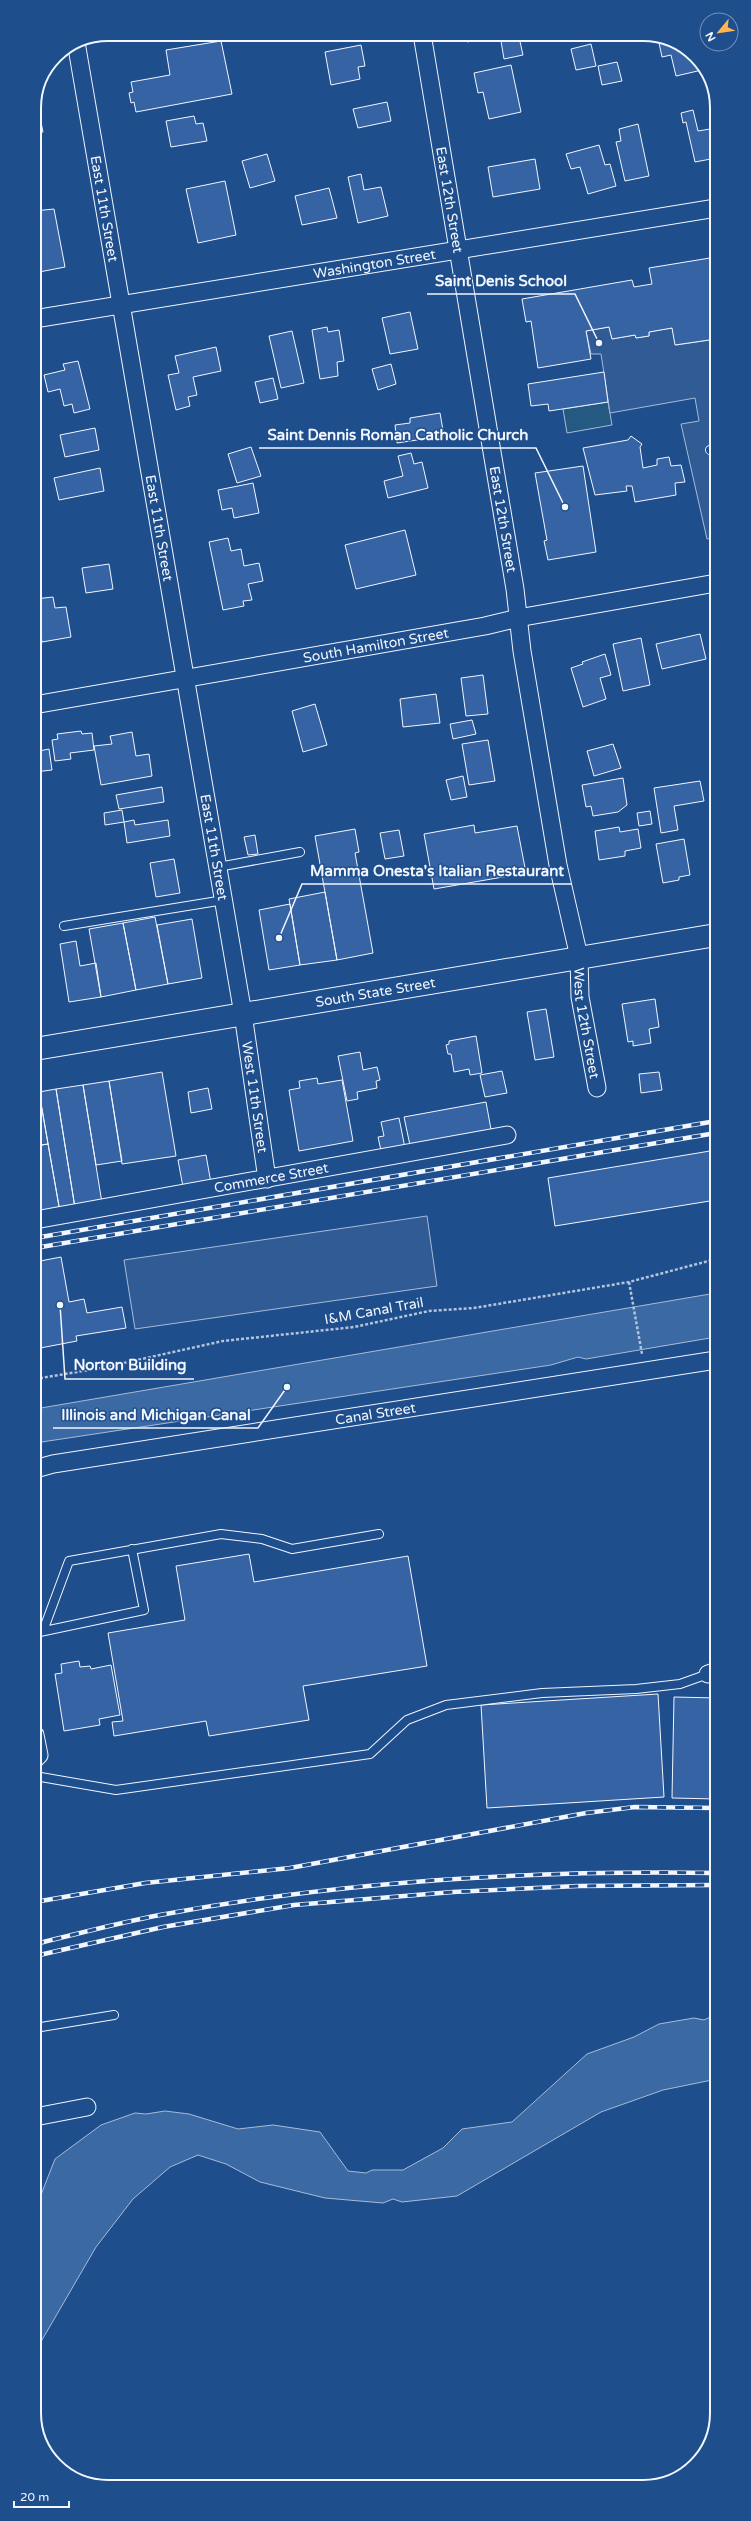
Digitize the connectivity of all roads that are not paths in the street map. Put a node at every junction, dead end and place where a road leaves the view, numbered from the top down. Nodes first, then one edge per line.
1 (423, 41) edge
2 (77, 49) edge
3 (710, 209) edge
4 (456, 250) junction
5 (121, 304) junction
6 (41, 318) edge
7 (710, 584) edge
8 (518, 618) junction
9 (186, 679) junction
10 (41, 704) edge
11 (300, 852) dead end
12 (218, 867) junction
13 (224, 900) junction
14 (64, 926) dead end
15 (710, 936) edge
16 (579, 957) junction
17 (243, 1014) junction
18 (41, 1048) edge
19 (597, 1088) dead end
20 (507, 1135) dead end
21 (266, 1180) junction
22 (41, 1219) edge
23 (710, 1361) edge
24 (41, 1467) edge
25 (379, 1534) dead end
26 (132, 1549) junction
27 (41, 1627) edge
28 (41, 1632) edge
29 (710, 1674) edge
30 (41, 1777) edge
31 (114, 2015) dead end
32 (41, 2027) edge
33 (87, 2107) dead end
34 (41, 2116) edge

1 - 4 street, East 12th Street
2 - 5 street, East 11th Street
3 - 4 street, Washington Street
4 - 5 street, Washington Street
4 - 8 street, East 12th Street
5 - 6 street, Washington Street
5 - 9 street, East 11th Street
7 - 8 street, South Hamilton Street
8 - 9 street, South Hamilton Street
8 - 16 street, East 12th Street
9 - 10 street, South Hamilton Street
9 - 12 street, East 11th Street
11 - 12 lane
12 - 13 street, East 11th Street
13 - 14 lane
13 - 17 street, East 11th Street
15 - 16 main road, South State Street
16 - 17 main road, South State Street
16 - 19 street, West 12th Street
17 - 18 main road, South State Street
17 - 21 street, West 11th Street
20 - 21 street, Commerce Street
21 - 22 street, Commerce Street
23 - 24 street, Canal Street
25 - 26 lane
26 - 27 lane
26 - 28 lane
29 - 30 lane
31 - 32 lane
33 - 34 street

